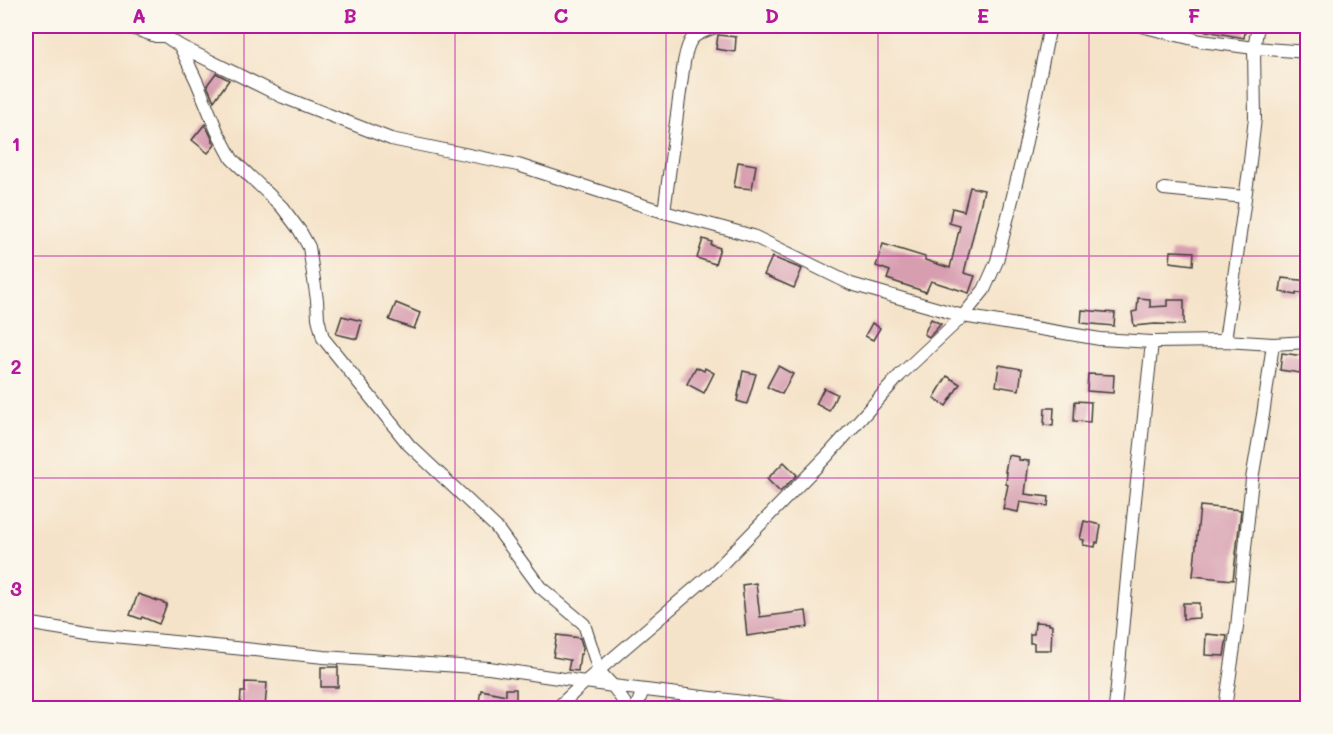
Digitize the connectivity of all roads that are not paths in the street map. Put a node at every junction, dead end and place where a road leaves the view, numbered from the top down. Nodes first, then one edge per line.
1 (126, 26) edge
2 (718, 26) edge
3 (1050, 26) edge
4 (1141, 26) edge
5 (1258, 26) edge
6 (169, 31) edge
7 (180, 46) junction
8 (1254, 48) junction
9 (1308, 52) edge
10 (1164, 189) dead end
11 (1245, 197) junction
12 (664, 212) junction
13 (963, 316) junction
14 (1225, 341) junction
15 (1152, 342) junction
16 (1308, 342) edge
17 (1273, 344) junction
18 (26, 623) edge
19 (599, 671) junction
20 (585, 682) junction
21 (613, 686) junction
22 (643, 690) junction
23 (557, 708) edge
24 (628, 708) edge
25 (636, 708) edge
26 (793, 708) edge
27 (1115, 708) edge
28 (1226, 708) edge

1 - 6 street
2 - 12 street
3 - 13 street
4 - 8 street
5 - 8 street
6 - 7 street
7 - 12 street
7 - 19 street
8 - 9 street
8 - 11 street
10 - 11 street
11 - 14 street
12 - 13 street
13 - 15 street
13 - 19 street
14 - 15 street
14 - 17 street
15 - 27 street
16 - 17 street
17 - 28 street
18 - 20 street
19 - 20 street
19 - 21 street
20 - 21 street
20 - 23 street
21 - 22 street
21 - 24 street
22 - 25 street
22 - 26 street

